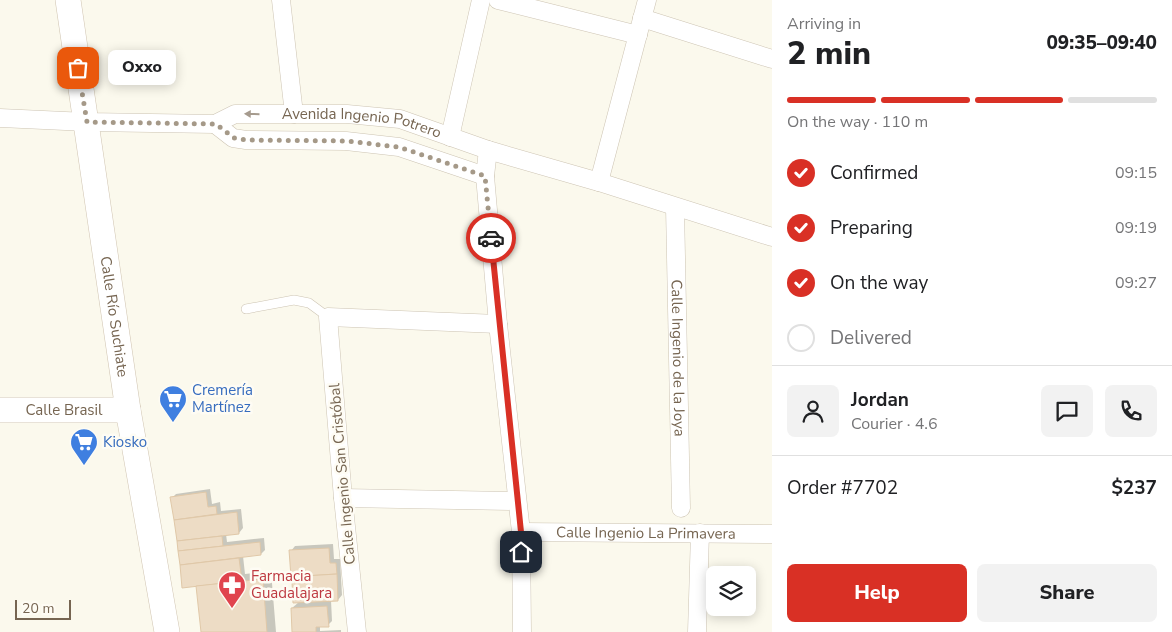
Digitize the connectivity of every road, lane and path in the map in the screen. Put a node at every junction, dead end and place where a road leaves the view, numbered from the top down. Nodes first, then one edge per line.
1 (68, 0) edge
2 (281, 0) edge
3 (481, 0) edge
4 (498, 0) edge
5 (647, 0) edge
6 (642, 18) junction
7 (638, 36) junction
8 (772, 59) edge
9 (294, 114) junction
10 (0, 118) edge
11 (87, 122) junction
12 (216, 124) junction
13 (450, 137) junction
14 (488, 150) junction
15 (485, 176) junction
16 (598, 182) junction
17 (676, 208) junction
18 (772, 237) edge
19 (246, 309) dead end
20 (328, 317) junction
21 (498, 324) junction
22 (0, 410) edge
23 (128, 410) junction
24 (343, 498) junction
25 (517, 501) junction
26 (681, 508) dead end
27 (521, 532) junction
28 (700, 533) junction
29 (772, 534) edge
30 (167, 632) edge
31 (357, 632) edge
32 (522, 632) edge
33 (697, 632) edge

1 - 11 main road, Calle Río Suchiate
2 - 9 street
3 - 13 street
4 - 7 street
5 - 6 street
6 - 7 street
6 - 8 street
7 - 16 street
9 -> 12 street, Avenida Ingenio Potrero
9 - 13 street, Avenida Ingenio Potrero
10 - 11 street
11 - 12 street
11 - 23 main road, Calle Río Suchiate
12 - 15 street, Avenida Ingenio Potrero
13 - 14 street, Avenida Ingenio Potrero
14 - 15 street
14 - 16 street, Avenida Ingenio Potrero
15 - 21 street
16 - 17 street, Avenida Ingenio Potrero
17 - 18 street, Avenida Ingenio Potrero
17 - 26 street, Calle Ingenio de la Joya
19 - 20 lane
20 - 21 street
20 - 24 street, Calle Ingenio San Cristóbal
21 - 25 street
22 - 23 main road, Calle Brasil
23 - 30 main road, Calle Río Suchiate
24 - 25 street
24 - 31 street, Calle Ingenio San Cristóbal
25 - 27 street
27 - 28 street, Calle Ingenio La Primavera
27 - 32 street
28 - 29 street, Calle Ingenio La Primavera
28 - 33 street

